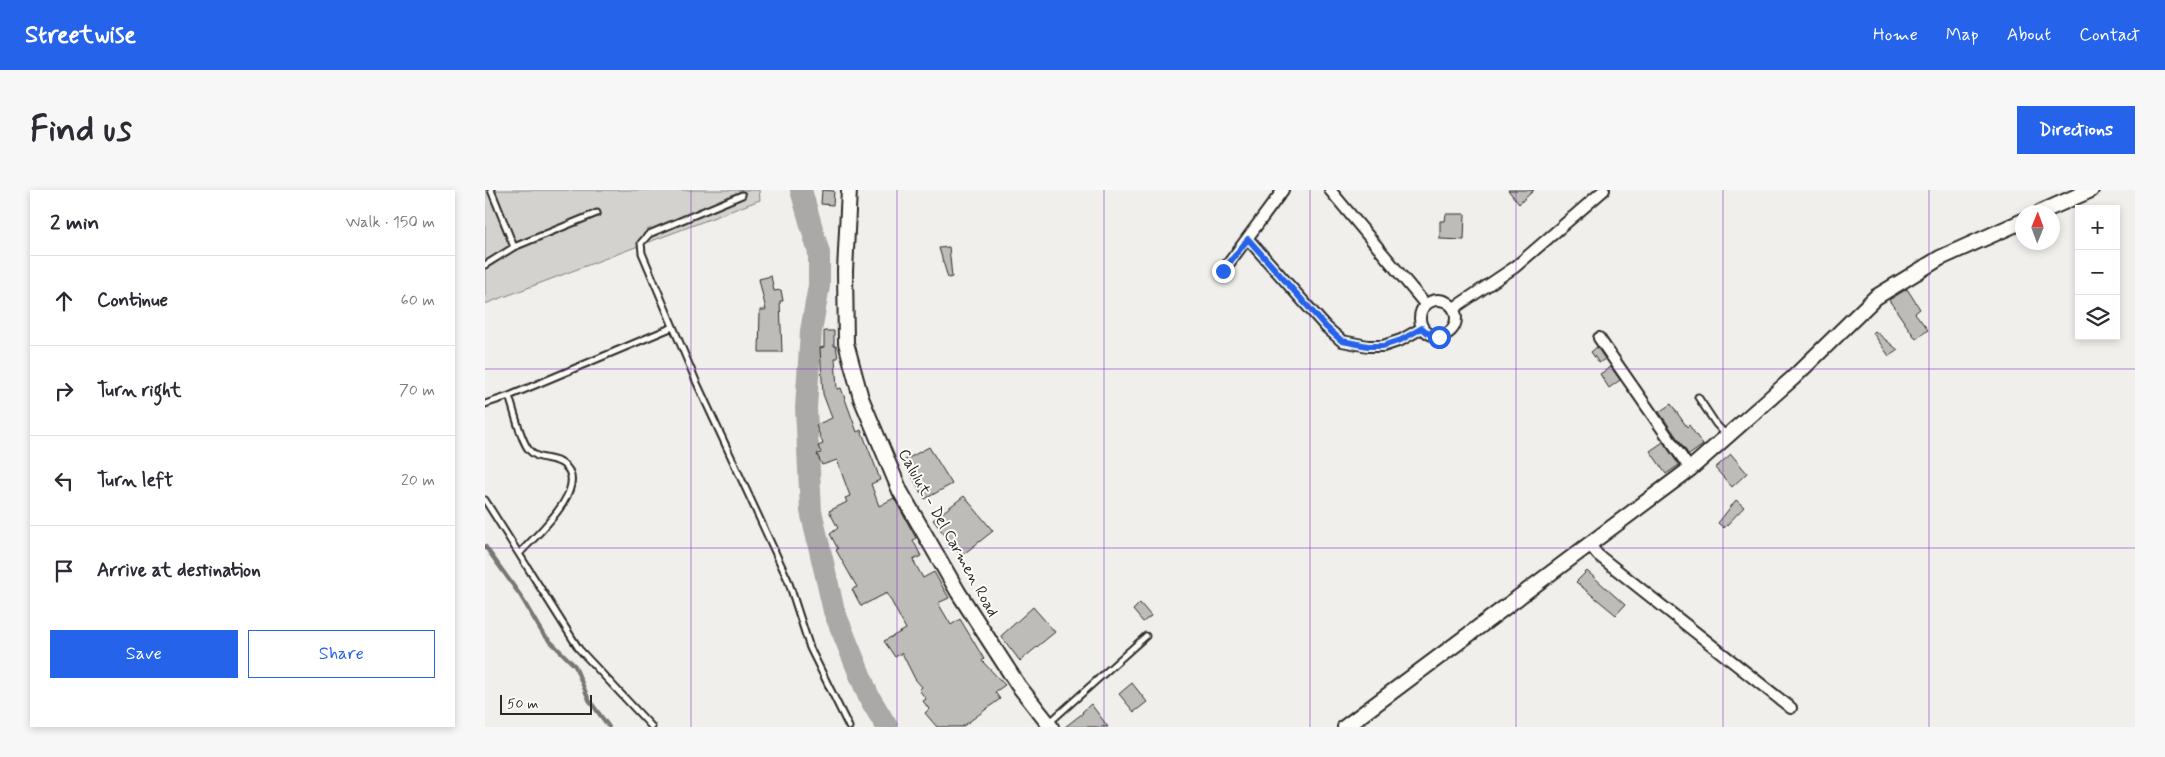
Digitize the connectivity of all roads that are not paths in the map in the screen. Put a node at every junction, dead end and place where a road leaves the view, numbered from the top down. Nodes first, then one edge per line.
1 (491, 190) edge
2 (849, 190) edge
3 (1283, 190) edge
4 (1330, 190) edge
5 (1604, 190) edge
6 (2091, 190) edge
7 (742, 195) dead end
8 (2057, 205) edge
9 (597, 213) dead end
10 (2015, 225) edge
11 (1248, 239) junction
12 (514, 247) junction
13 (485, 265) edge
14 (1223, 271) dead end
15 (1425, 304) junction
16 (1454, 308) junction
17 (673, 327) junction
18 (1422, 328) junction
19 (1599, 338) dead end
20 (509, 396) junction
21 (1698, 397) dead end
22 (485, 404) edge
23 (1727, 436) junction
24 (1690, 469) junction
25 (485, 500) edge
26 (1589, 544) junction
27 (519, 554) junction
28 (1147, 636) dead end
29 (1791, 708) dead end
30 (1050, 725) edge
31 (652, 727) edge
32 (849, 727) edge
33 (1345, 727) edge

1 - 12 lane
2 - 30 main road, Calulut - Del Carmen Road
3 - 11 street
4 - 15 street
5 - 16 street
6 - 8 main road
7 - 17 lane
9 - 12 lane
10 - 23 main road
11 - 14 street
11 - 18 street
12 - 13 lane
15 - 16 street
15 - 18 street
16 - 18 street
17 - 20 lane
17 - 32 lane
19 - 24 street
20 - 22 lane
20 - 27 lane
21 - 23 lane
23 - 24 main road
24 - 26 main road
25 - 27 lane
26 - 29 street
26 - 33 main road
27 - 31 lane
28 - 30 lane

